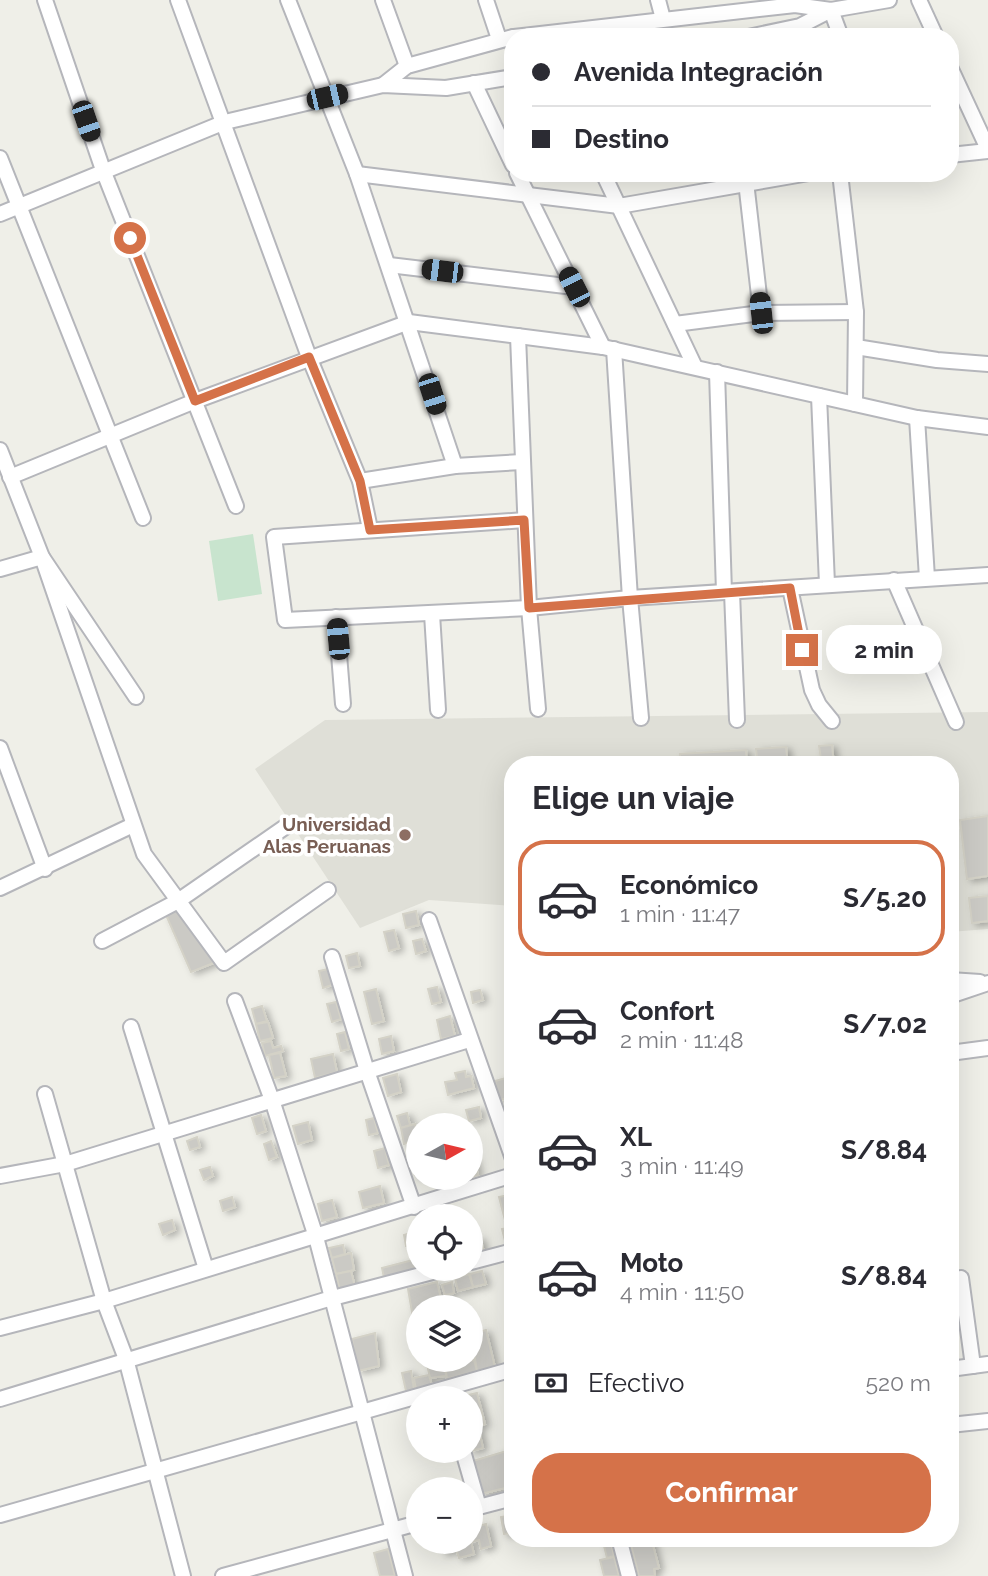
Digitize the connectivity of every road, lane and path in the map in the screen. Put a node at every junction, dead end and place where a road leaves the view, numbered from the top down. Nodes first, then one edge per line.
1 (45, 0) edge
2 (178, 0) edge
3 (288, 0) edge
4 (383, 0) edge
5 (486, 0) edge
6 (658, 0) edge
7 (889, 0) edge
8 (919, 0) edge
9 (793, 3) edge
10 (831, 10) junction
11 (663, 19) junction
12 (586, 28) edge
13 (791, 28) edge
14 (838, 28) edge
15 (932, 28) edge
16 (504, 29) edge
17 (504, 38) edge
18 (407, 66) junction
19 (504, 78) edge
20 (474, 83) junction
21 (383, 85) junction
22 (959, 87) edge
23 (327, 97) junction
24 (225, 122) junction
25 (504, 146) edge
26 (988, 150) edge
27 (959, 154) edge
28 (0, 158) edge
29 (103, 170) junction
30 (357, 174) junction
31 (521, 182) edge
32 (607, 182) edge
33 (728, 182) edge
34 (746, 182) edge
35 (842, 182) edge
36 (527, 195) junction
37 (20, 206) junction
38 (619, 206) junction
39 (0, 214) edge
40 (389, 265) junction
41 (574, 287) junction
42 (856, 312) junction
43 (761, 313) junction
44 (410, 322) junction
45 (675, 324) junction
46 (518, 336) junction
47 (856, 347) junction
48 (609, 348) junction
49 (309, 357) junction
50 (988, 364) edge
51 (695, 367) junction
52 (717, 372) junction
53 (819, 396) junction
54 (195, 401) junction
55 (855, 404) junction
56 (917, 418) junction
57 (988, 427) edge
58 (111, 434) junction
59 (0, 450) edge
60 (522, 462) junction
61 (455, 466) junction
62 (10, 477) junction
63 (360, 481) junction
64 (236, 506) dead end
65 (143, 518) dead end
66 (524, 520) junction
67 (370, 530) junction
68 (42, 557) junction
69 (0, 569) edge
70 (988, 575) edge
71 (927, 579) junction
72 (894, 580) junction
73 (827, 584) junction
74 (790, 588) junction
75 (728, 592) junction
76 (630, 598) junction
77 (529, 608) junction
78 (432, 614) junction
79 (336, 617) junction
80 (136, 697) dead end
81 (343, 704) dead end
82 (538, 709) dead end
83 (438, 710) dead end
84 (641, 718) dead end
85 (737, 720) dead end
86 (832, 721) dead end
87 (956, 722) dead end
88 (0, 748) edge
89 (133, 825) junction
90 (285, 827) dead end
91 (45, 869) junction
92 (0, 888) edge
93 (328, 890) dead end
94 (178, 901) junction
95 (429, 920) dead end
96 (102, 941) dead end
97 (332, 957) dead end
98 (959, 981) edge
99 (988, 983) edge
100 (959, 993) edge
101 (235, 1001) dead end
102 (131, 1027) dead end
103 (469, 1040) junction
104 (988, 1048) edge
105 (959, 1052) edge
106 (367, 1071) junction
107 (45, 1094) dead end
108 (272, 1100) junction
109 (164, 1133) junction
110 (504, 1134) edge
111 (65, 1164) junction
112 (0, 1176) edge
113 (504, 1178) edge
114 (413, 1204) edge
115 (423, 1204) edge
116 (406, 1209) edge
117 (316, 1237) junction
118 (504, 1253) edge
119 (483, 1259) edge
120 (206, 1269) junction
121 (406, 1279) edge
122 (959, 1279) edge
123 (331, 1298) junction
124 (104, 1301) junction
125 (1, 1326) edge
126 (126, 1359) junction
127 (981, 1365) edge
128 (959, 1368) edge
129 (504, 1372) edge
130 (466, 1386) edge
131 (0, 1399) edge
132 (406, 1403) edge
133 (360, 1414) junction
134 (988, 1421) edge
135 (959, 1424) edge
136 (153, 1470) junction
137 (504, 1501) edge
138 (483, 1506) edge
139 (0, 1515) edge
140 (406, 1526) edge
141 (393, 1530) junction
142 (621, 1547) edge
143 (183, 1576) edge
144 (223, 1576) edge
145 (405, 1576) edge
146 (629, 1576) edge

1 - 29 street
2 - 24 street
3 - 23 street
4 - 18 street
5 - 16 street
6 - 11 street
7 - 10 street
8 - 15 street
9 - 10 street
9 - 11 street
10 - 13 street
10 - 14 street
11 - 12 street
17 - 18 street
18 - 21 street
19 - 20 street
20 - 21 street
20 - 25 street
21 - 23 street
22 - 26 street
23 - 24 street
23 - 30 street
24 - 29 street
24 - 49 street
26 - 27 street
28 - 37 street
29 - 37 street
29 - 54 street
30 - 36 street
30 - 40 street
31 - 36 street
32 - 38 street
33 - 38 street
34 - 43 street
35 - 42 street
36 - 38 street
36 - 41 street
37 - 39 street
37 - 58 street
38 - 45 street
40 - 41 street
40 - 44 street
41 - 48 street
42 - 43 street
42 - 47 street
43 - 45 street
44 - 46 street
44 - 49 street
44 - 61 street
45 - 51 street
46 - 48 street
46 - 60 street
47 - 50 street
47 - 55 street
48 - 51 street
48 - 76 street
49 - 54 street
49 - 63 street
51 - 52 street
52 - 53 street
52 - 75 street
53 - 55 street
53 - 73 street
54 - 58 street
54 - 64 street
55 - 56 street
56 - 57 street
56 - 71 street
58 - 62 street
58 - 65 street
59 - 62 street
60 - 61 street
60 - 66 street
61 - 63 street
62 - 68 street
63 - 67 street
66 - 67 street
66 - 77 street
67 - 79 street
68 - 69 street
68 - 80 street
68 - 89 street
70 - 71 street
71 - 72 street
72 - 73 street
72 - 87 street
73 - 74 street
74 - 75 street
74 - 86 street
75 - 76 street
75 - 85 street
76 - 77 street
76 - 84 street
77 - 78 street
77 - 82 street
78 - 79 street
78 - 83 street
79 - 81 street
88 - 91 street
89 - 91 street
89 - 94 street
90 - 94 street
91 - 92 street
93 - 94 street
94 - 96 street
95 - 103 street
97 - 106 street
98 - 99 street
99 - 100 street
101 - 108 street
102 - 109 street
103 - 106 street
103 - 110 street
104 - 105 street
106 - 108 street
106 - 114 street
107 - 111 street
108 - 109 street
108 - 117 street
109 - 111 street
109 - 120 street
111 - 112 street
111 - 124 street
113 - 115 street
116 - 117 street
117 - 120 street
117 - 123 street
118 - 119 street
120 - 124 street
121 - 123 street
122 - 127 street
123 - 126 street
123 - 133 street
124 - 125 street
124 - 126 street
126 - 131 street
126 - 136 street
127 - 128 street
129 - 130 street
132 - 133 street
133 - 136 street
133 - 141 street
134 - 135 street
136 - 139 street
136 - 143 street
137 - 138 street
140 - 141 street
141 - 144 street
141 - 145 street
142 - 146 street

